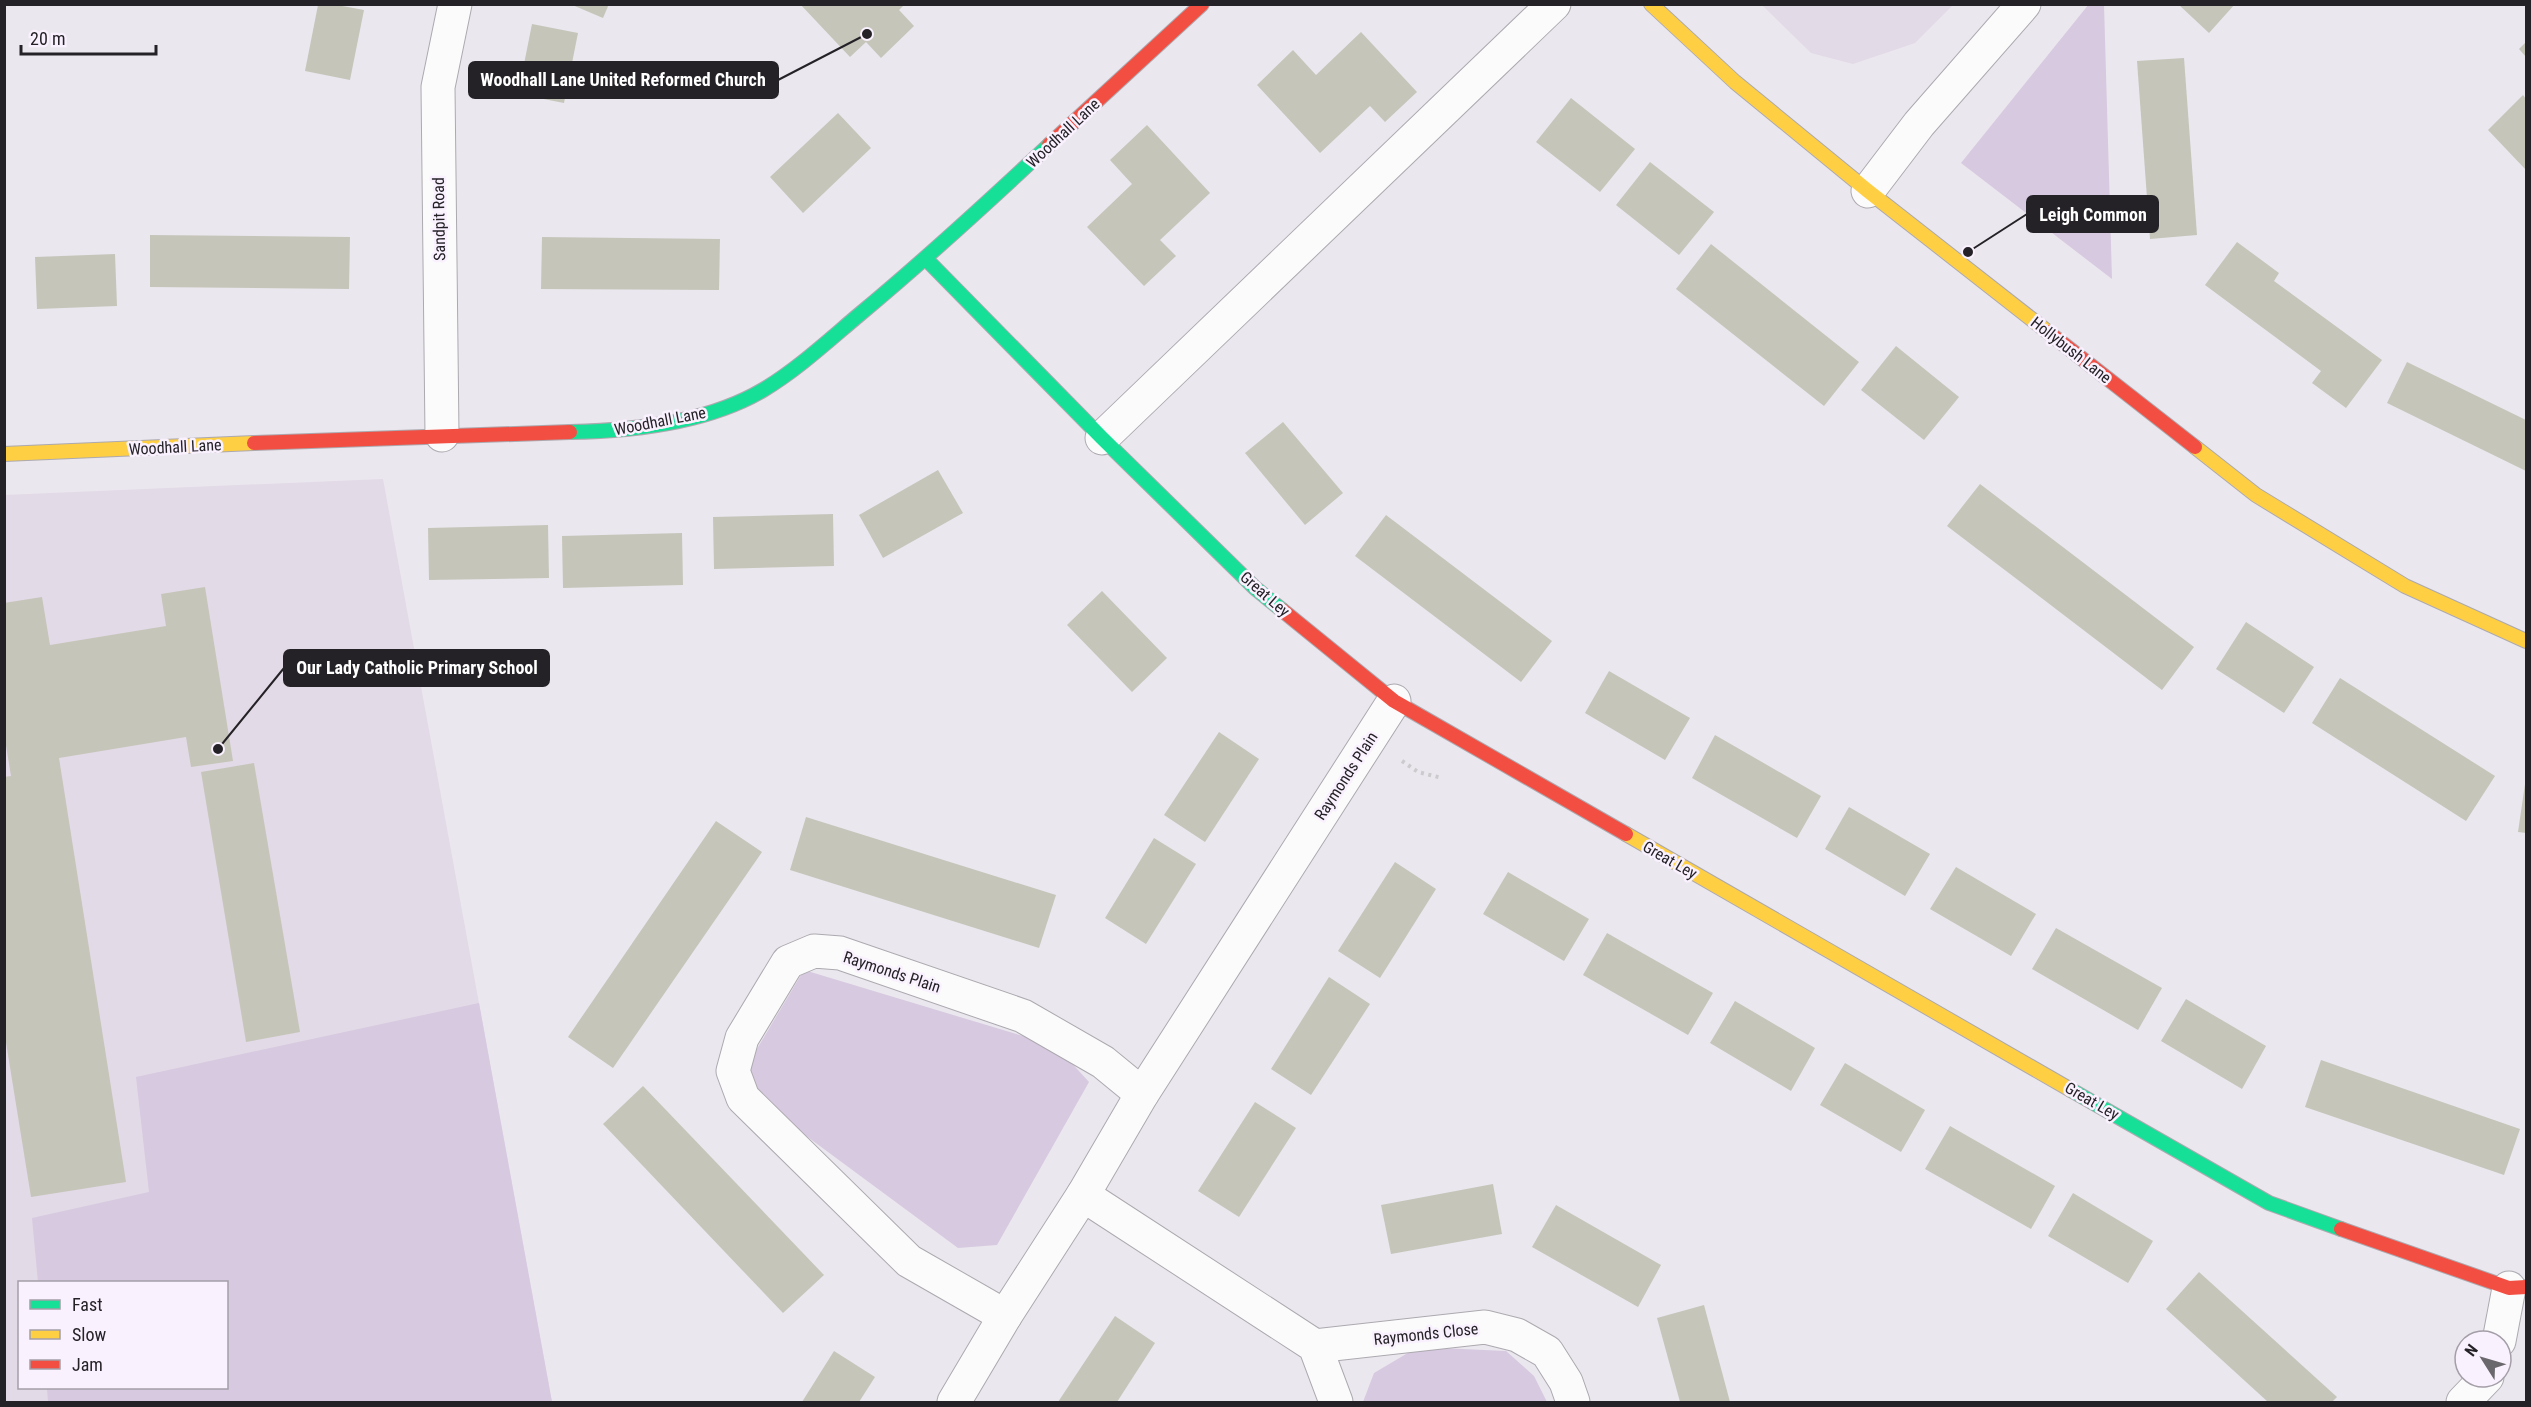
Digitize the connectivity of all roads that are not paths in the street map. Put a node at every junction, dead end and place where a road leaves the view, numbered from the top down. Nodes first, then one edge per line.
1 (455, 4) edge
2 (1203, 4) edge
3 (1554, 4) edge
4 (1651, 4) edge
5 (2024, 4) edge
6 (1868, 191) junction
7 (926, 259) junction
8 (442, 435) junction
9 (1102, 438) junction
10 (4, 454) edge
11 (2526, 641) edge
12 (1394, 701) junction
13 (1142, 1094) junction
14 (1083, 1195) junction
15 (2518, 1288) edge
16 (1005, 1316) junction
17 (2503, 1329) edge
18 (1315, 1346) junction
19 (2475, 1389) edge
20 (954, 1402) edge
21 (1336, 1402) edge
22 (1573, 1402) edge
23 (2463, 1402) edge

1 - 8 street, Sandpit Road
2 - 7 street, Woodhall Lane
3 - 9 street
4 - 6 street, Hollybush Lane
5 - 6 street
6 - 11 street, Hollybush Lane
7 - 8 street, Woodhall Lane
7 - 9 street, Great Ley
8 - 10 street, Woodhall Lane
9 - 12 street, Great Ley
12 - 13 street, Raymonds Plain
12 - 15 street, Great Ley
13 - 14 street, Raymonds Plain
13 - 16 street, Raymonds Plain
14 - 16 street, Raymonds Plain
14 - 18 street
15 - 17 street
16 - 20 street, Raymonds Plain
18 - 21 street
18 - 22 street, Raymonds Close
19 - 23 street

